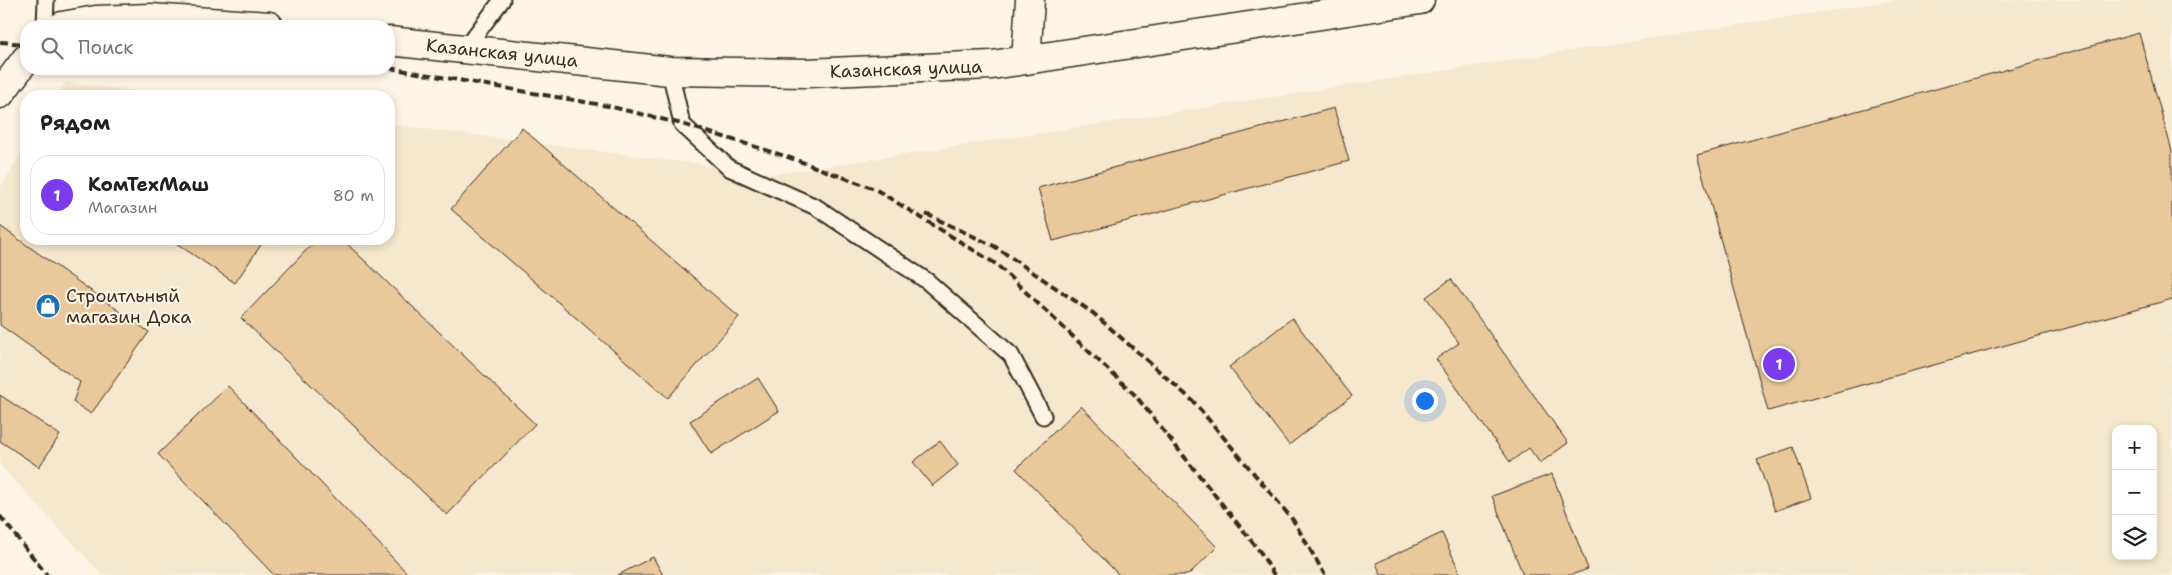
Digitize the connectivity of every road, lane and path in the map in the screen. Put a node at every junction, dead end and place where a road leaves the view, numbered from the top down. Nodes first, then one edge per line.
1 (46, 0) edge
2 (502, 0) edge
3 (1030, 0) edge
4 (1420, 0) edge
5 (45, 20) edge
6 (96, 20) edge
7 (180, 20) edge
8 (395, 41) edge
9 (464, 50) junction
10 (1026, 60) junction
11 (20, 67) edge
12 (670, 71) junction
13 (0, 94) edge
14 (1043, 416) dead end

1 - 5 lane
2 - 9 lane
3 - 10 main road
4 - 10 main road, Казанская улица
6 - 7 main road
8 - 9 main road, Казанская улица
9 - 12 main road, Казанская улица
10 - 12 main road, Казанская улица
11 - 13 main road
12 - 14 lane

